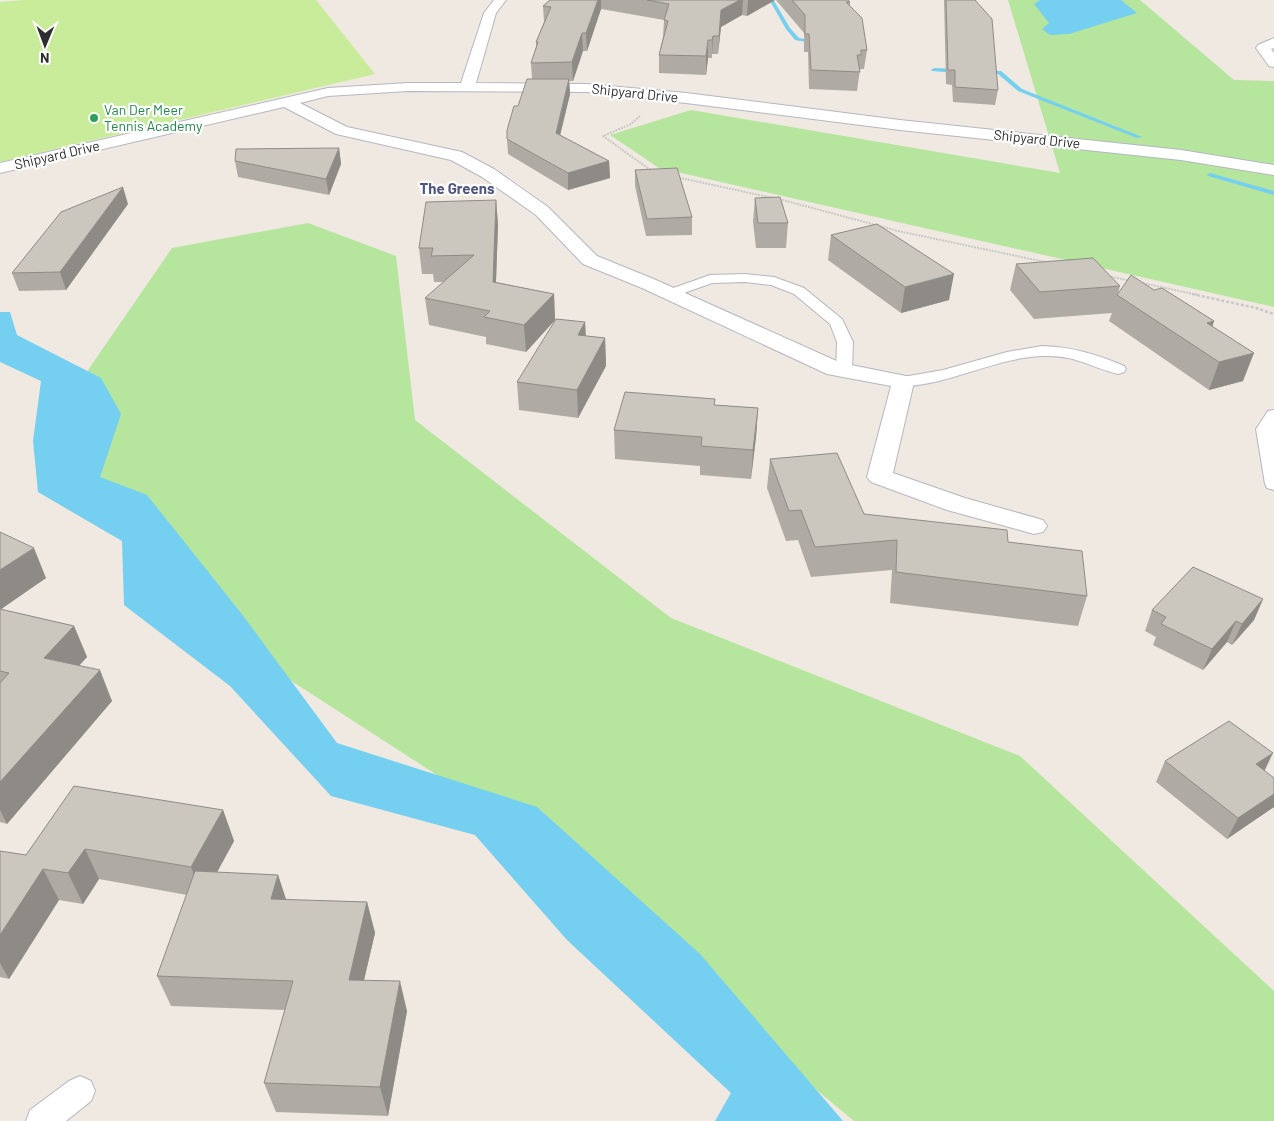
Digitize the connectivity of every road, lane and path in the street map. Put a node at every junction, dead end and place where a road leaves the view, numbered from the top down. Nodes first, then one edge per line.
1 (500, 0) edge
2 (1274, 42) edge
3 (1274, 63) edge
4 (467, 87) junction
5 (285, 101) junction
6 (644, 113) dead end
7 (0, 168) edge
8 (1274, 170) edge
9 (658, 171) edge
10 (667, 174) edge
11 (1047, 263) edge
12 (1103, 275) edge
13 (1132, 281) edge
14 (1142, 283) edge
15 (670, 294) junction
16 (1274, 314) edge
17 (1118, 369) dead end
18 (844, 371) junction
19 (903, 382) junction
20 (1274, 415) edge
21 (1274, 484) edge
22 (1034, 526) dead end
23 (80, 1091) dead end
24 (42, 1121) edge

1 - 4 street
2 - 3 street
4 - 5 street, Shipyard Drive
4 - 8 street, Shipyard Drive
5 - 7 street, Shipyard Drive
5 - 15 street
6 - 9 path
10 - 11 path
12 - 13 path
14 - 16 path
15 - 18 street
15 - 18 lane
17 - 19 lane
18 - 19 street
19 - 22 street
20 - 21 lane
23 - 24 lane

